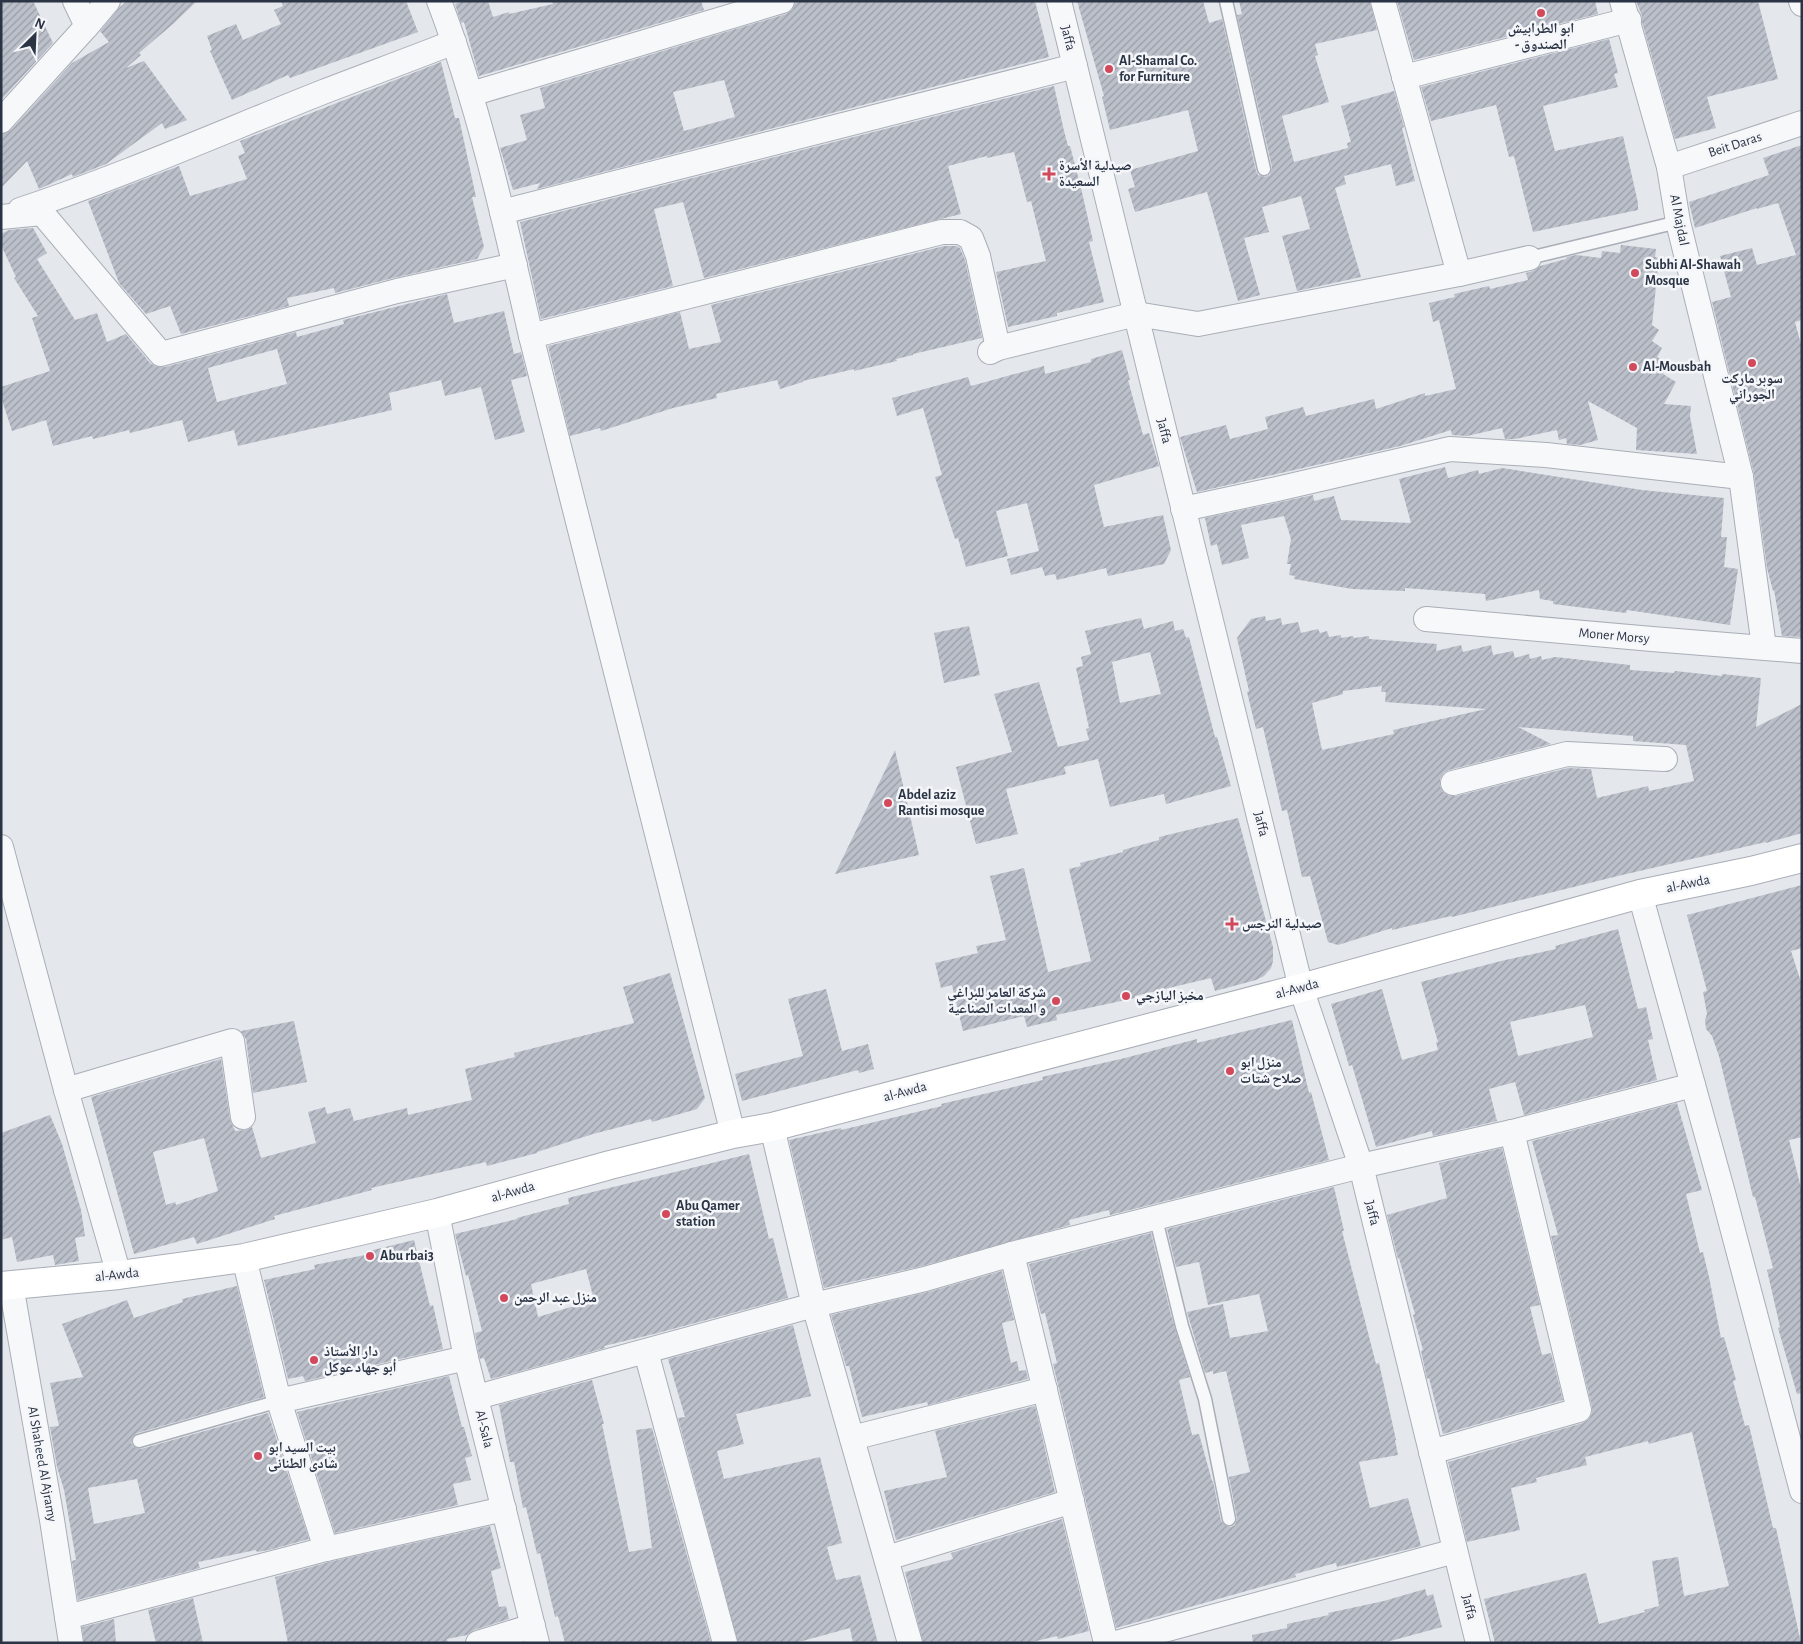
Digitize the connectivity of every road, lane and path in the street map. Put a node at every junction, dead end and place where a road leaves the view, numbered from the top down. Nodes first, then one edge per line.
1 (74, 1) edge
2 (108, 1) edge
3 (438, 1) edge
4 (782, 1) edge
5 (1059, 1) edge
6 (1226, 1) edge
7 (1383, 1) edge
8 (1626, 11) edge
9 (87, 26) junction
10 (454, 42) junction
11 (1075, 66) junction
12 (1404, 77) junction
13 (471, 94) junction
14 (1, 121) edge
15 (1802, 123) edge
16 (1669, 167) junction
17 (1264, 168) dead end
18 (502, 212) junction
19 (1, 216) edge
20 (1678, 222) junction
21 (1529, 258) joint
22 (515, 265) junction
23 (1459, 274) junction
24 (1136, 314) junction
25 (531, 336) junction
26 (1741, 477) junction
27 (1183, 509) junction
28 (1426, 619) dead end
29 (1764, 647) junction
30 (1802, 651) edge
31 (1666, 759) dead end
32 (1453, 782) dead end
33 (1, 847) edge
34 (1802, 858) edge
35 (1640, 894) junction
36 (1301, 988) junction
37 (1693, 1085) junction
38 (66, 1090) junction
39 (243, 1117) dead end
40 (772, 1127) junction
41 (1512, 1132) junction
42 (733, 1134) junction
43 (1361, 1166) junction
44 (437, 1213) junction
45 (1156, 1219) junction
46 (1012, 1254) junction
47 (244, 1258) junction
48 (119, 1275) junction
49 (6, 1286) edge
50 (814, 1305) junction
51 (646, 1352) junction
52 (466, 1358) junction
53 (1044, 1389) junction
54 (476, 1397) junction
55 (279, 1400) junction
56 (852, 1438) junction
57 (139, 1441) dead end
58 (1431, 1452) junction
59 (1802, 1490) edge
60 (1072, 1501) junction
61 (504, 1509) junction
62 (1229, 1519) dead end
63 (326, 1549) junction
64 (1455, 1551) junction
65 (887, 1558) junction
66 (67, 1617) junction
67 (535, 1635) edge
68 (71, 1643) edge
69 (478, 1643) edge
70 (725, 1643) edge
71 (910, 1643) edge
72 (1106, 1643) edge
73 (1116, 1643) edge
74 (1478, 1643) edge

1 - 9 street
2 - 9 street
3 - 10 street
4 - 13 street
5 - 11 street, Jaffa
6 - 17 lane
7 - 12 street
8 - 12 street
8 - 16 street, Al Majdal
9 - 14 street
10 - 13 street
10 - 19 street
11 - 18 street
11 - 24 street, Jaffa
12 - 23 street
13 - 18 street
15 - 16 street, Beit Daras
16 - 20 street, Al Majdal
18 - 22 street
19 - 22 street
20 - 21 lane
20 - 26 street, Al Majdal
21 - 23 street
22 - 25 street
23 - 24 street
24 - 25 street
24 - 27 street, Jaffa
25 - 42 street
26 - 27 street
26 - 29 street, Al Majdal
27 - 36 street, Jaffa
28 - 29 street, Moner Morsy
29 - 30 street, Moner Morsy
31 - 32 street
33 - 38 street
34 - 35 main road, al-Awda
35 - 36 main road, al-Awda
35 - 37 street
36 - 40 main road, al-Awda
36 - 43 street, Jaffa
37 - 41 street
37 - 59 street
38 - 39 street
38 - 48 street
40 - 42 main road, al-Awda
40 - 50 street
41 - 43 street
41 - 58 street
42 - 44 main road, al-Awda
43 - 45 street
43 - 58 street, Jaffa
44 - 47 main road, al-Awda
44 - 52 street, Al-Sala
45 - 46 street
45 - 62 lane
46 - 50 street
46 - 53 street
47 - 48 main road, al-Awda
47 - 55 street
48 - 49 main road, al-Awda
49 - 66 street, Al Shaheed Al Ajramy
50 - 51 street
50 - 56 street
51 - 54 street
51 - 70 street
52 - 54 street, Al-Sala
52 - 55 street
53 - 56 street
53 - 60 street
54 - 61 street, Al-Sala
55 - 57 lane
55 - 63 street
56 - 65 street
58 - 64 street, Jaffa
60 - 65 street
60 - 72 street
61 - 63 street
61 - 67 street, Al-Sala
63 - 66 street
64 - 73 street
64 - 74 street, Jaffa
65 - 71 street
66 - 68 street, Al Shaheed Al Ajramy
67 - 69 street

